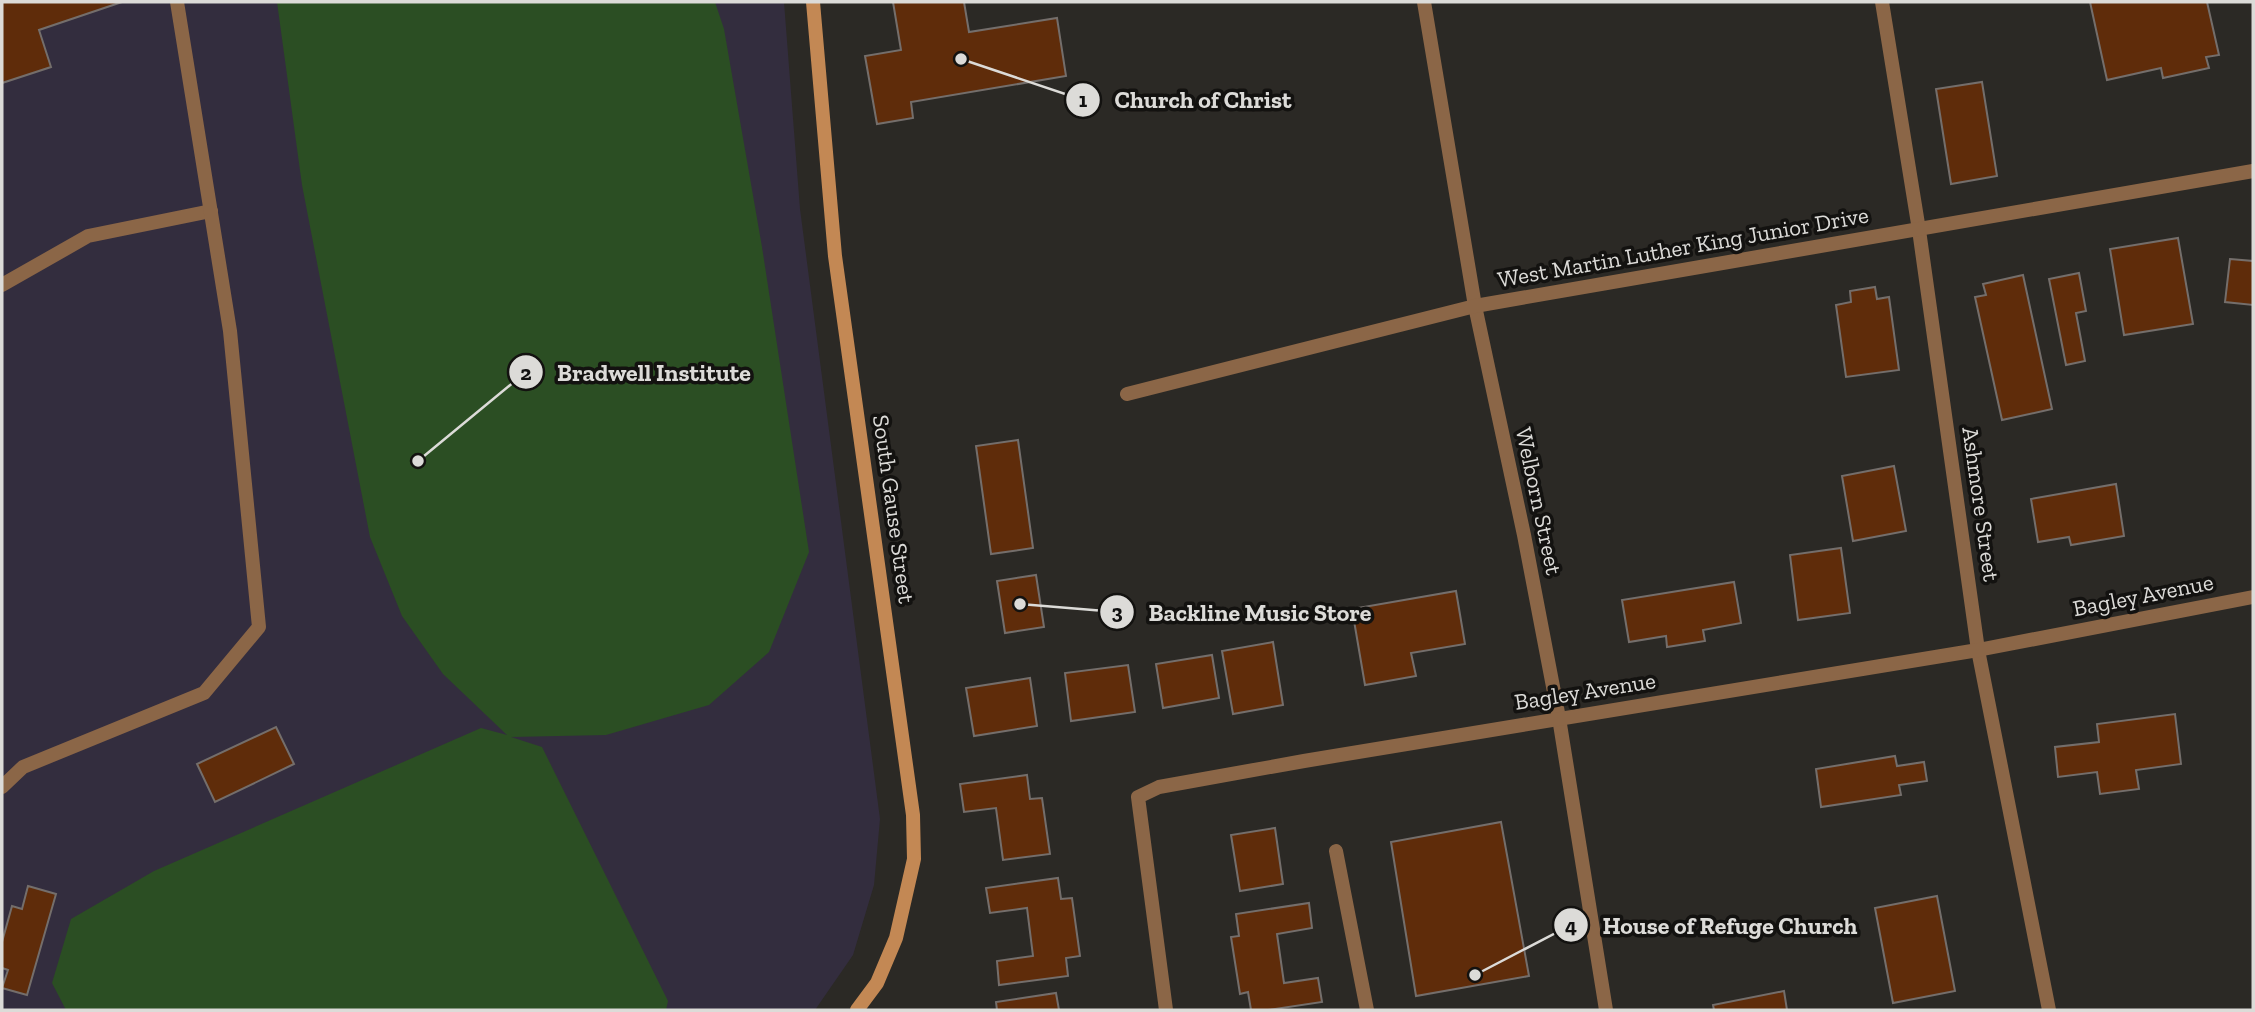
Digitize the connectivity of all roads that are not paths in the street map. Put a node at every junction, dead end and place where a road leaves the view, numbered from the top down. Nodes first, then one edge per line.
1 (177, 2) edge
2 (813, 2) edge
3 (1424, 2) edge
4 (1882, 2) edge
5 (2253, 171) edge
6 (211, 211) junction
7 (1920, 230) junction
8 (2, 285) edge
9 (1475, 306) junction
10 (1127, 394) dead end
11 (2253, 597) edge
12 (1978, 650) junction
13 (1559, 718) junction
14 (2, 786) edge
15 (1336, 851) dead end
16 (857, 1010) edge
17 (1166, 1010) edge
18 (1367, 1010) edge
19 (1606, 1010) edge
20 (2049, 1010) edge

1 - 6 street
2 - 16 street, South Gause Street
3 - 9 street, Welborn Street
4 - 7 street, Ashmore Street
5 - 7 street, West Martin Luther King Junior Drive
6 - 8 street
6 - 14 street
7 - 9 street, West Martin Luther King Junior Drive
7 - 12 street, Ashmore Street
9 - 10 street, West Martin Luther King Junior Drive
9 - 13 street, Welborn Street
11 - 12 street, Bagley Avenue
12 - 13 street, Bagley Avenue
12 - 20 street, Ashmore Street
13 - 17 street, Bagley Avenue
13 - 19 street, Welborn Street
15 - 18 street

